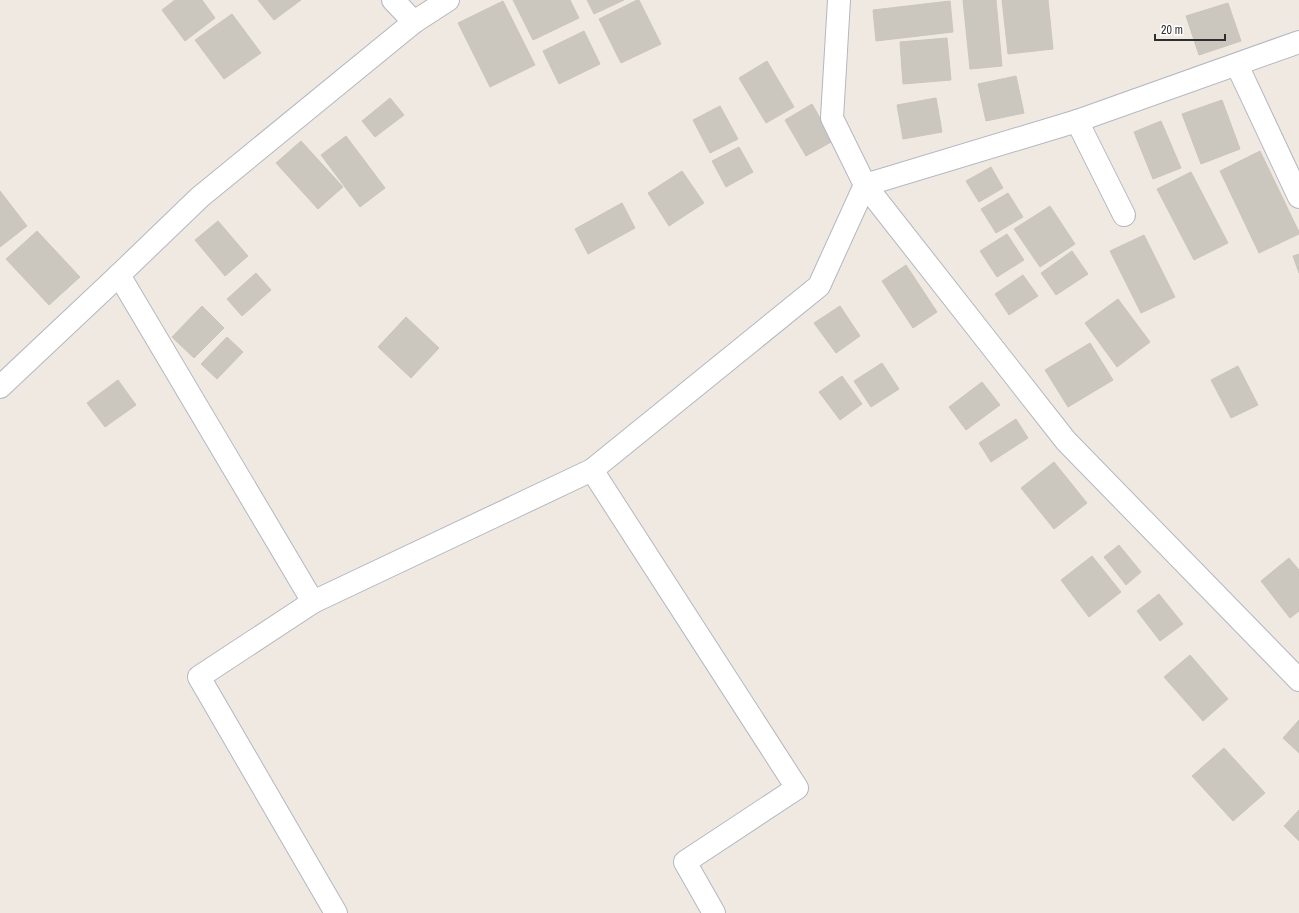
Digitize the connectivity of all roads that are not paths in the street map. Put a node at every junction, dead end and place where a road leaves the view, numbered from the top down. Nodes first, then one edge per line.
1 (393, 0) edge
2 (448, 0) edge
3 (839, 0) edge
4 (414, 22) junction
5 (1299, 42) edge
6 (1237, 65) junction
7 (1077, 121) junction
8 (865, 185) junction
9 (1299, 197) edge
10 (1124, 215) dead end
11 (119, 275) junction
12 (0, 387) edge
13 (592, 470) junction
14 (313, 602) junction
15 (1299, 680) edge
16 (336, 913) edge
17 (714, 913) edge

1 - 4 street
2 - 4 street
3 - 8 street
4 - 11 street
5 - 6 street
6 - 7 street
6 - 9 street
7 - 8 street
7 - 10 street
8 - 13 street
8 - 15 street
11 - 12 street
11 - 14 street
13 - 14 street
13 - 17 street
14 - 16 street

